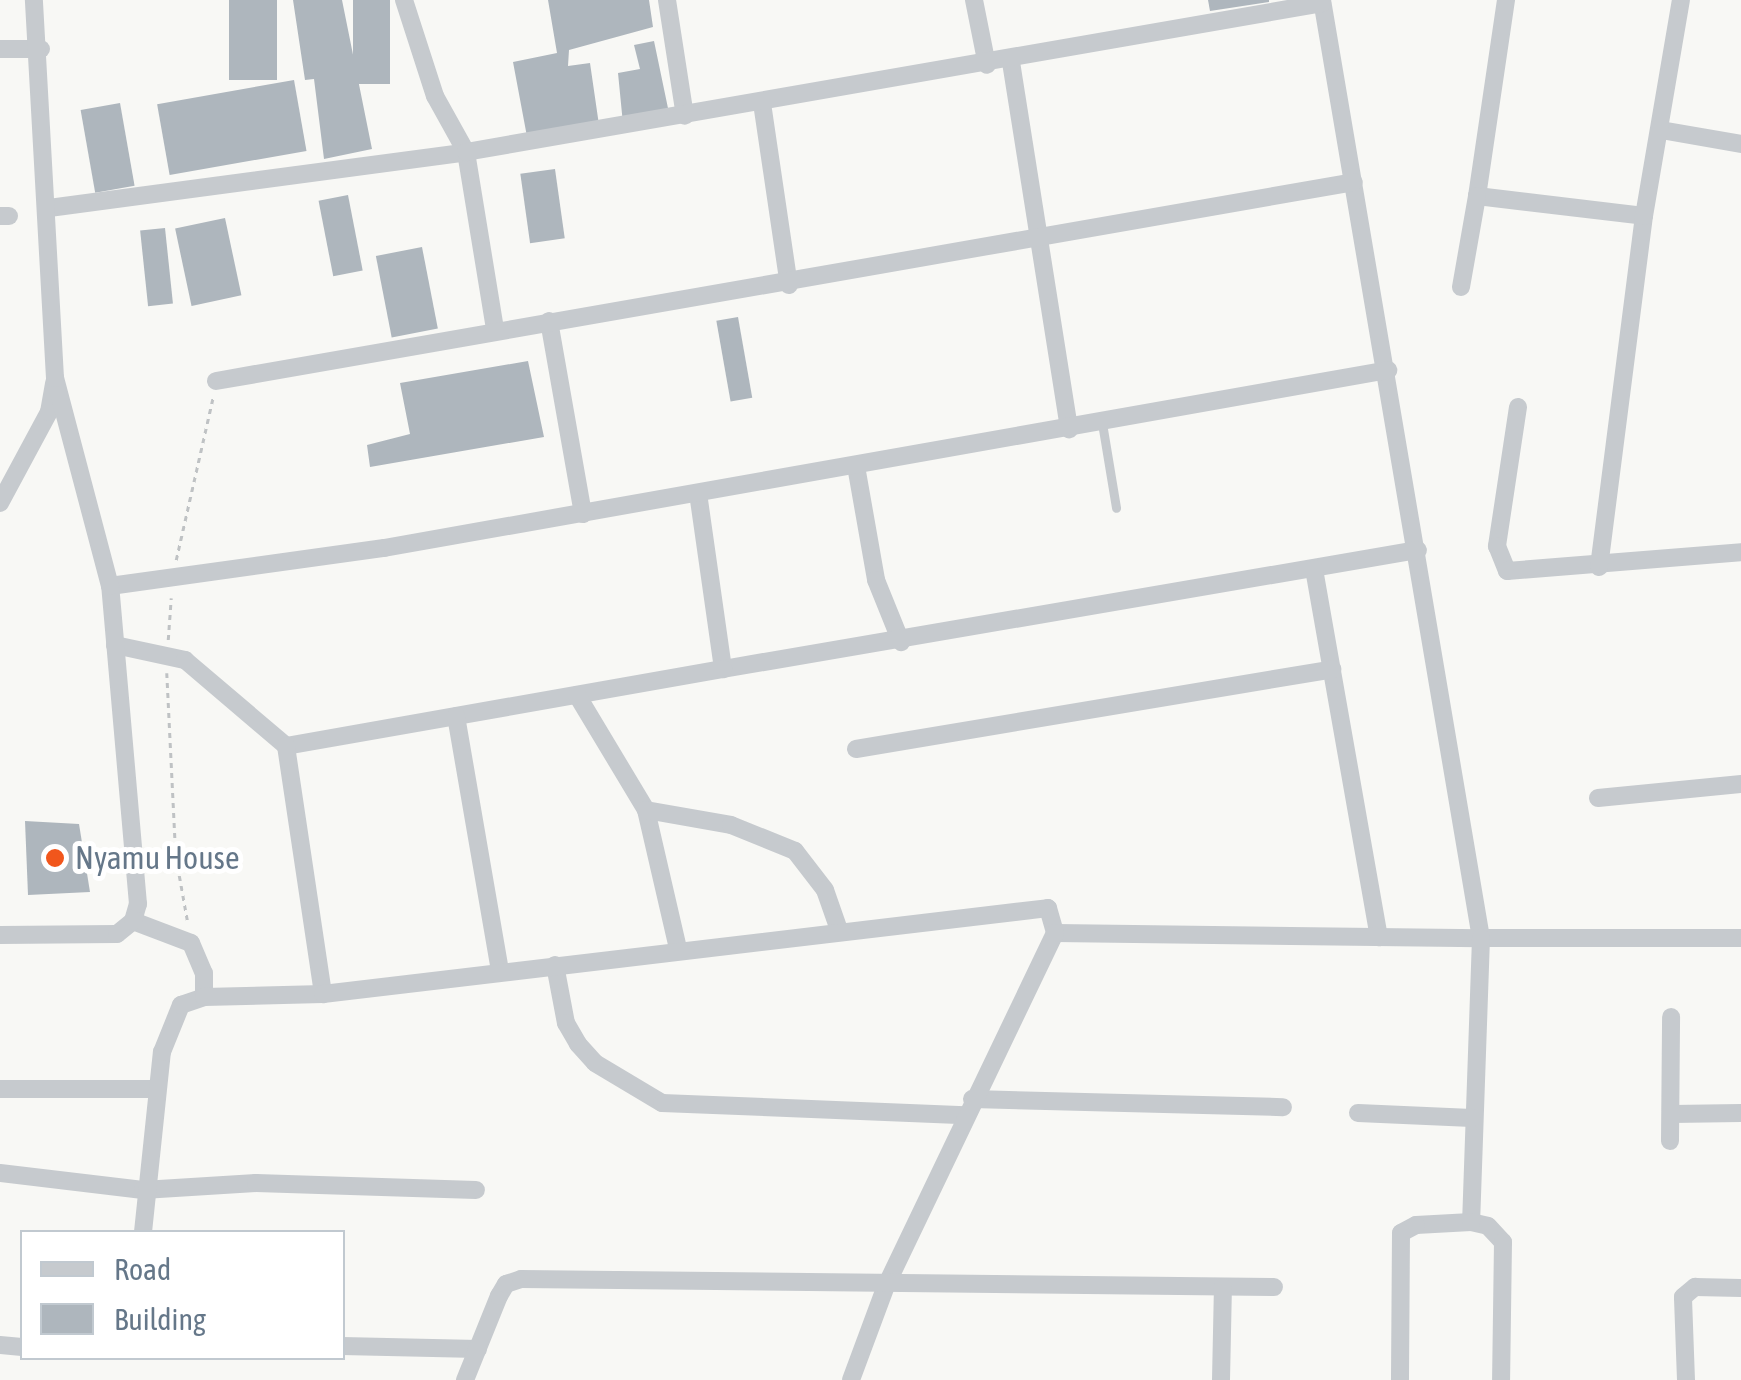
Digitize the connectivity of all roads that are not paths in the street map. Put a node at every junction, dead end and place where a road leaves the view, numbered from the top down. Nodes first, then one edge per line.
1 (34, 0) edge
2 (404, 0) edge
3 (667, 0) edge
4 (974, 0) edge
5 (1506, 0) edge
6 (1680, 0) edge
7 (1322, 1) edge
8 (0, 48) edge
9 (42, 49) junction
10 (1012, 62) junction
11 (987, 66) junction
12 (762, 103) junction
13 (685, 116) junction
14 (1661, 130) junction
15 (1741, 144) edge
16 (466, 152) junction
17 (1354, 182) junction
18 (1477, 196) junction
19 (49, 208) junction
20 (1644, 216) junction
21 (1038, 239) junction
22 (790, 285) junction
23 (1461, 287) dead end
24 (549, 321) junction
25 (495, 329) junction
26 (1388, 370) junction
27 (55, 378) junction
28 (216, 381) dead end
29 (1518, 406) dead end
30 (1102, 424) junction
31 (1069, 429) junction
32 (856, 466) junction
33 (698, 494) junction
34 (0, 503) edge
35 (1116, 508) dead end
36 (583, 514) junction
37 (1418, 550) junction
38 (1741, 552) edge
39 (1599, 566) junction
40 (1314, 569) junction
41 (110, 586) junction
42 (901, 642) junction
43 (115, 645) junction
44 (1332, 669) junction
45 (723, 670) junction
46 (577, 695) junction
47 (456, 716) junction
48 (286, 746) junction
49 (856, 750) dead end
50 (1741, 784) edge
51 (1598, 798) dead end
52 (646, 810) junction
53 (133, 921) junction
54 (839, 930) junction
55 (1055, 933) junction
56 (0, 935) edge
57 (1379, 936) junction
58 (1481, 938) junction
59 (1741, 938) edge
60 (678, 949) junction
61 (555, 965) junction
62 (500, 972) junction
63 (323, 994) junction
64 (204, 997) junction
65 (1671, 1017) dead end
66 (0, 1089) edge
67 (157, 1089) junction
68 (968, 1107) junction
69 (1283, 1107) dead end
70 (1358, 1113) dead end
71 (1741, 1113) edge
72 (1672, 1114) junction
73 (1472, 1118) junction
74 (1670, 1142) dead end
75 (0, 1173) edge
76 (143, 1190) junction
77 (476, 1190) dead end
78 (1471, 1222) junction
79 (143, 1230) edge
80 (887, 1283) junction
81 (1223, 1287) junction
82 (1274, 1288) dead end
83 (1741, 1288) edge
84 (345, 1346) edge
85 (478, 1349) junction
86 (465, 1380) edge
87 (851, 1380) edge
88 (1221, 1380) edge
89 (1400, 1380) edge
90 (1501, 1380) edge
91 (1686, 1380) edge

1 - 9 street
2 - 16 street
3 - 13 street
4 - 11 street
5 - 18 street
6 - 14 street
7 - 10 street
7 - 17 street
8 - 9 street
9 - 19 street
10 - 11 street
10 - 21 street
11 - 12 street
12 - 13 street
12 - 22 street
13 - 16 street
14 - 15 street
14 - 20 street
16 - 19 street
16 - 25 street
17 - 21 street
17 - 26 street
18 - 20 street
18 - 23 street
19 - 27 street
20 - 39 street
21 - 22 street
21 - 31 street
22 - 24 street
24 - 25 street
24 - 36 street
25 - 28 street
26 - 30 street
26 - 37 street
27 - 34 street
27 - 41 street
29 - 39 street
30 - 31 street
30 - 35 lane
31 - 32 street
32 - 33 street
32 - 42 street
33 - 36 street
33 - 45 street
36 - 41 street
37 - 40 street
37 - 58 street
38 - 39 street
40 - 42 street
40 - 44 street
41 - 43 street
42 - 45 street
43 - 48 street
43 - 53 street
44 - 49 street
44 - 57 street
45 - 46 street
46 - 47 street
46 - 52 street
47 - 48 street
47 - 62 street
48 - 63 street
50 - 51 street
52 - 54 street
52 - 60 street
53 - 56 street
53 - 64 street
54 - 55 street
54 - 60 street
55 - 57 street
55 - 68 street
57 - 58 street
58 - 59 street
58 - 73 street
60 - 61 street
61 - 62 street
61 - 68 street
62 - 63 street
63 - 64 street
64 - 67 street
65 - 72 street
66 - 67 street
67 - 76 street
68 - 69 street
68 - 80 street
70 - 73 street
71 - 72 street
72 - 74 street
73 - 78 street
75 - 76 street
76 - 77 street
76 - 79 street
78 - 89 street
78 - 90 street
80 - 81 street
80 - 85 street
80 - 87 street
81 - 82 street
81 - 88 street
83 - 91 street
84 - 85 street
85 - 86 street

